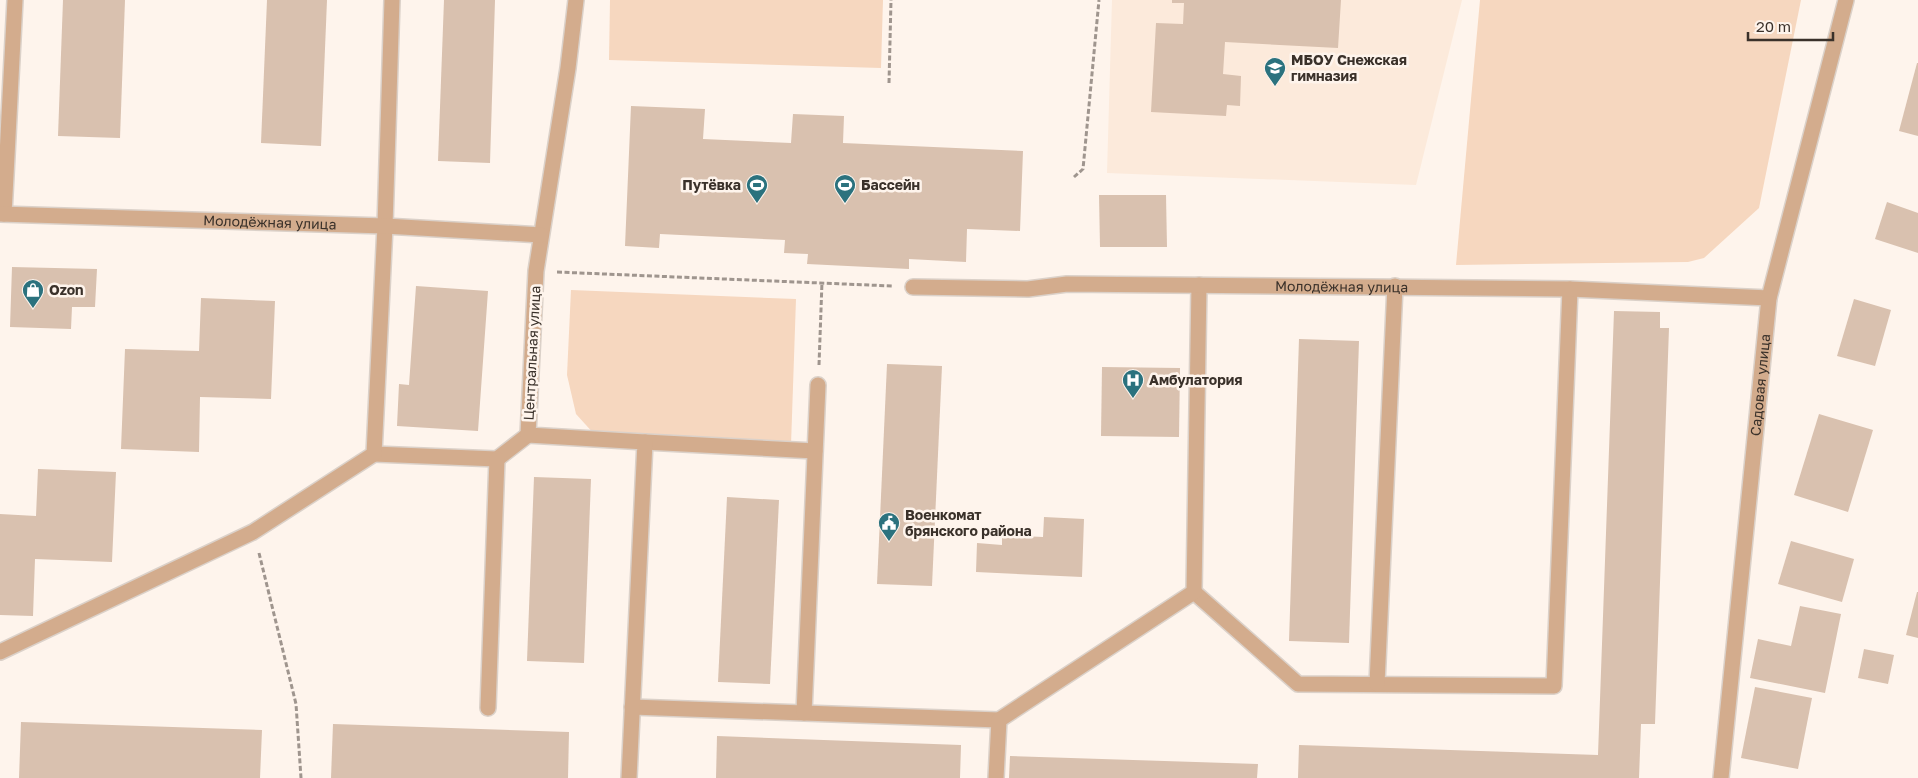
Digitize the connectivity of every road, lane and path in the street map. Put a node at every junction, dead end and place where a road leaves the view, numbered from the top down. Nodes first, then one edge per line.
1 (15, 0) edge
2 (392, 0) edge
3 (576, 0) edge
4 (891, 0) edge
5 (1099, 0) edge
6 (1846, 0) edge
7 (889, 83) dead end
8 (1074, 177) dead end
9 (2, 214) edge
10 (385, 226) junction
11 (541, 235) junction
12 (536, 271) junction
13 (822, 282) junction
14 (1199, 285) junction
15 (1394, 286) junction
16 (913, 287) joint
17 (1570, 289) junction
18 (1769, 298) junction
19 (818, 385) joint
20 (528, 435) junction
21 (645, 442) junction
22 (815, 451) junction
23 (374, 454) junction
24 (497, 459) junction
25 (253, 532) junction
26 (1194, 592) junction
27 (0, 652) edge
28 (1377, 684) junction
29 (632, 707) junction
30 (488, 708) dead end
31 (804, 713) junction
32 (999, 720) junction
33 (301, 778) edge
34 (629, 778) edge
35 (996, 778) edge
36 (1721, 778) edge

1 - 9 street
2 - 10 street
3 - 11 street, Центральная улица
4 - 7 path
5 - 8 path
6 - 18 street, Садовая улица
9 - 10 street, Молодёжная улица
10 - 11 street, Молодёжная улица
10 - 23 street
11 - 12 street, Центральная улица
12 - 13 path
12 - 20 street, Центральная улица
13 - 16 path
13 - 19 path
14 - 15 street, Молодёжная улица
14 - 16 street, Молодёжная улица
14 - 26 street
15 - 17 street, Молодёжная улица
15 - 28 street
17 - 18 street, Молодёжная улица
17 - 28 street
18 - 36 street, Садовая улица
19 - 22 street
20 - 21 street, Центральная улица
20 - 24 street
21 - 22 street, Центральная улица
21 - 29 street
22 - 31 street
23 - 24 street
23 - 25 street
24 - 30 street
25 - 27 street
25 - 33 path
26 - 28 street
26 - 32 street
29 - 31 street
29 - 34 street
31 - 32 street
32 - 35 street

